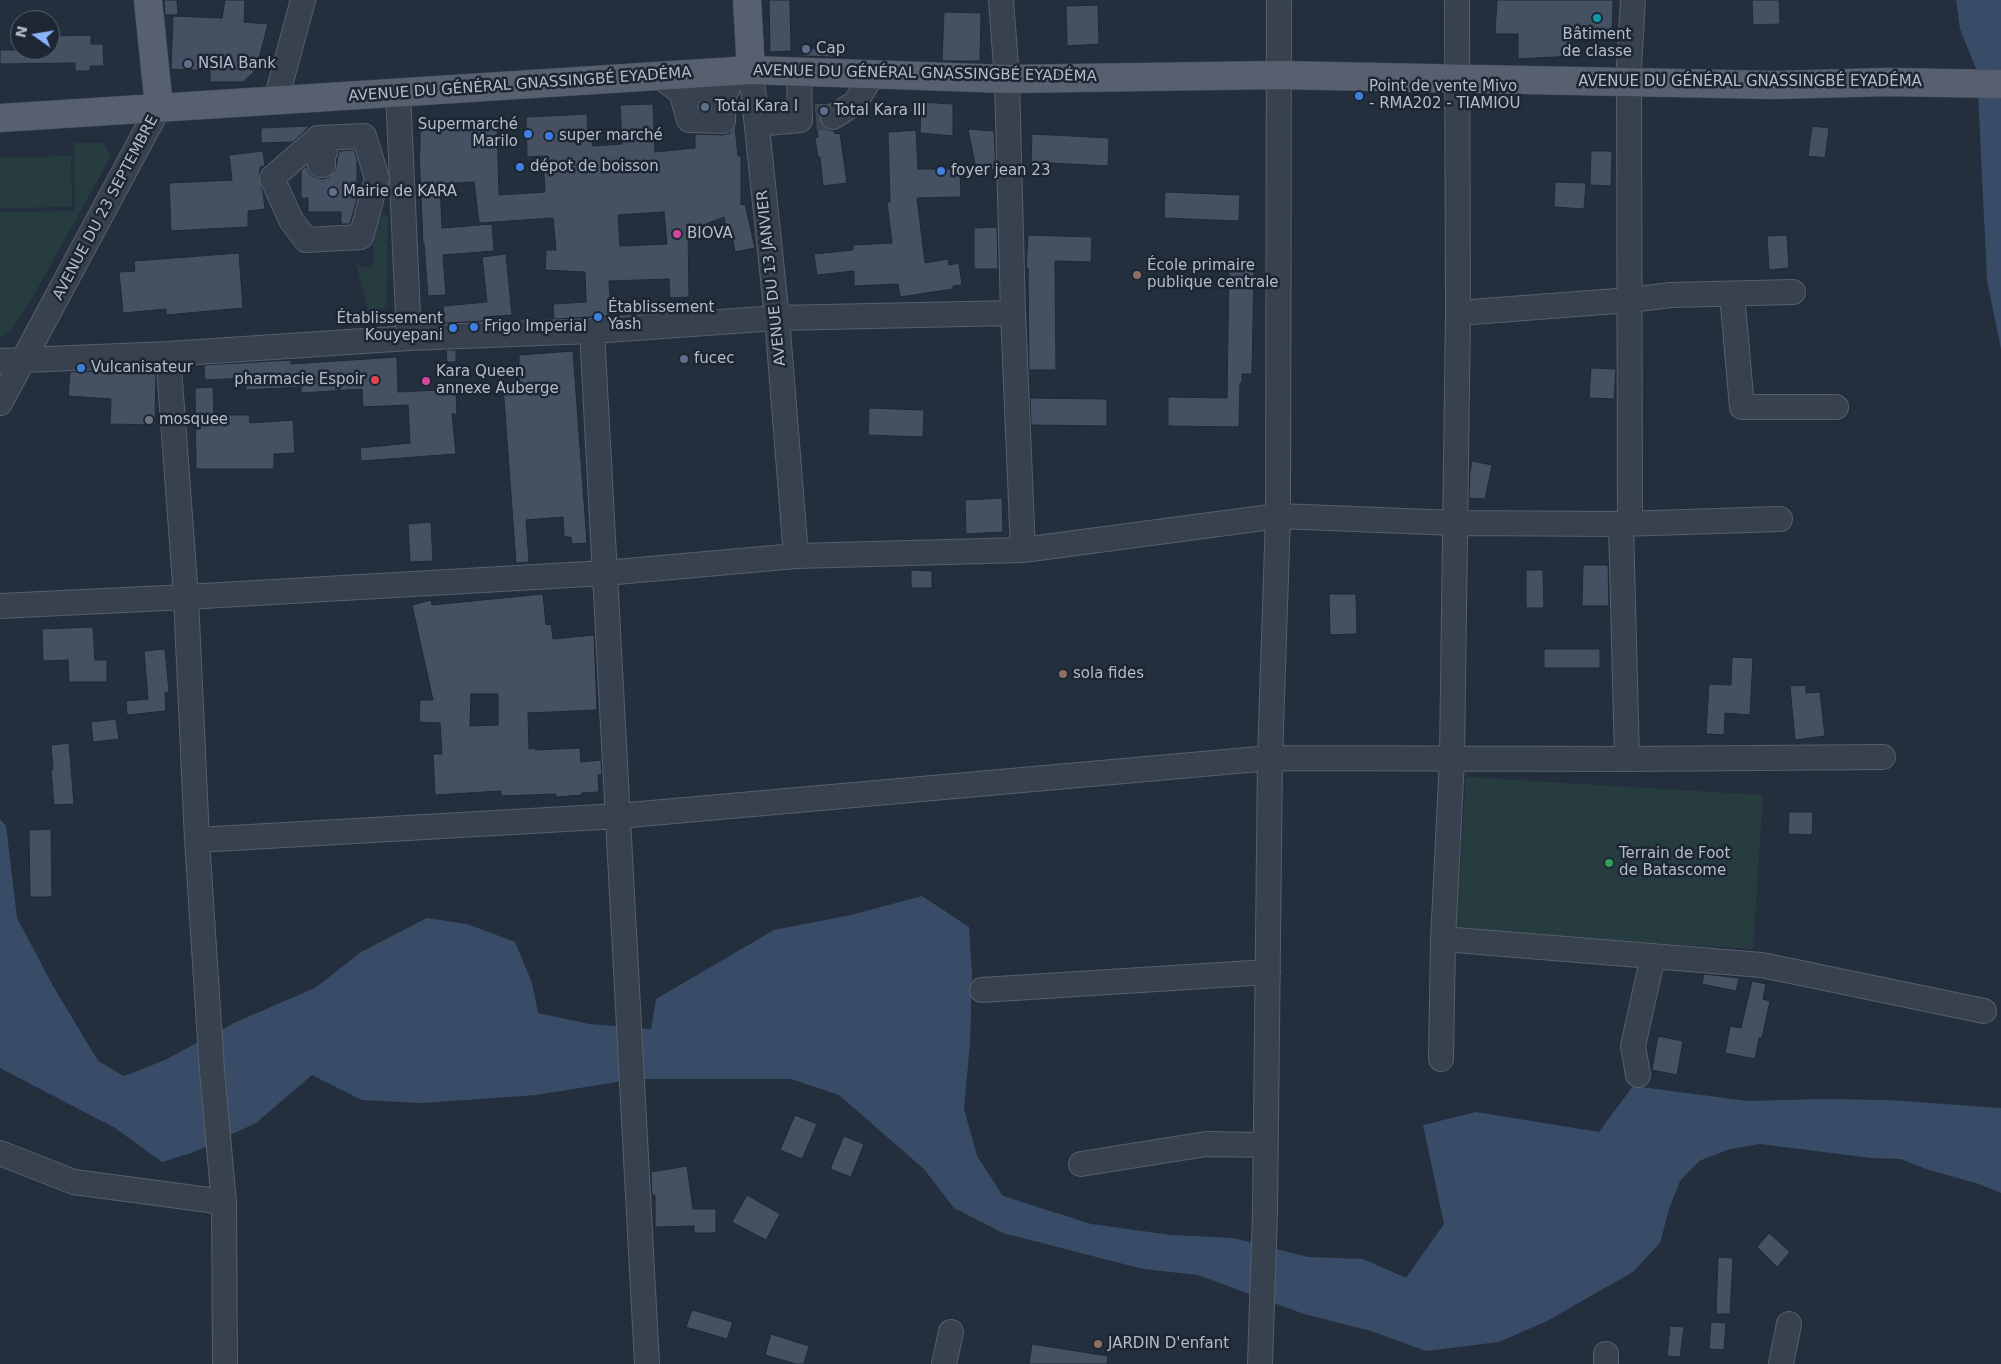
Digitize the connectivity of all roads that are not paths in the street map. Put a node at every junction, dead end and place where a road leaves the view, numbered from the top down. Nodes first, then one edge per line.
1 (148, 0) edge
2 (304, 0) edge
3 (747, 0) edge
4 (1002, 0) edge
5 (1279, 0) edge
6 (1458, 0) edge
7 (1633, 0) edge
8 (744, 71) junction
9 (799, 72) junction
10 (872, 74) junction
11 (1278, 75) junction
12 (659, 76) junction
13 (1457, 77) junction
14 (1007, 79) junction
15 (1629, 82) junction
16 (2001, 84) edge
17 (398, 92) junction
18 (276, 100) junction
19 (159, 107) junction
20 (0, 118) edge
21 (816, 118) junction
22 (757, 124) junction
23 (377, 178) junction
24 (402, 182) junction
25 (1793, 292) dead end
26 (1732, 294) junction
27 (1630, 300) junction
28 (1013, 313) junction
29 (1458, 313) junction
30 (778, 318) junction
31 (592, 331) junction
32 (409, 338) junction
33 (168, 354) junction
34 (25, 359) junction
35 (0, 361) edge
36 (0, 403) edge
37 (1836, 407) dead end
38 (1278, 516) junction
39 (1780, 518) dead end
40 (1456, 523) junction
41 (1626, 524) junction
42 (1023, 550) junction
43 (796, 556) junction
44 (605, 573) junction
45 (186, 597) junction
46 (0, 606) edge
47 (1883, 756) dead end
48 (1270, 758) junction
49 (1452, 759) junction
50 (1627, 759) junction
51 (618, 816) junction
52 (197, 840) junction
53 (1443, 938) junction
54 (1652, 956) junction
55 (1268, 972) junction
56 (982, 990) dead end
57 (1984, 1011) dead end
58 (1441, 1059) dead end
59 (1638, 1075) dead end
60 (1266, 1145) junction
61 (0, 1153) edge
62 (1081, 1164) dead end
63 (224, 1202) junction
64 (1789, 1324) dead end
65 (951, 1332) dead end
66 (225, 1364) edge
67 (647, 1364) edge
68 (944, 1364) edge
69 (1260, 1364) edge
70 (1781, 1364) edge

1 - 19 main road, AVENUE DU 23 SEPTEMBRE
2 - 18 street
3 - 8 main road, AVENUE DU 13 JANVIER
4 - 14 street
5 - 11 street
6 - 13 street
7 - 15 street
8 - 9 main road, AVENUE DU GÉNÉRAL GNASSINGBÉ EYADÉMA
8 - 12 main road, AVENUE DU GÉNÉRAL GNASSINGBÉ EYADÉMA
8 - 12 street
8 - 22 street, AVENUE DU 13 JANVIER
9 - 10 main road, AVENUE DU GÉNÉRAL GNASSINGBÉ EYADÉMA
9 - 21 street
10 - 14 main road, AVENUE DU GÉNÉRAL GNASSINGBÉ EYADÉMA
10 - 21 street
11 - 13 main road, AVENUE DU GÉNÉRAL GNASSINGBÉ EYADÉMA
11 - 14 main road, AVENUE DU GÉNÉRAL GNASSINGBÉ EYADÉMA
11 - 38 street
12 - 17 main road, AVENUE DU GÉNÉRAL GNASSINGBÉ EYADÉMA
13 - 15 main road, AVENUE DU GÉNÉRAL GNASSINGBÉ EYADÉMA
13 - 29 street
14 - 28 street
15 - 16 main road, AVENUE DU GÉNÉRAL GNASSINGBÉ EYADÉMA
15 - 27 street
17 - 18 main road, AVENUE DU GÉNÉRAL GNASSINGBÉ EYADÉMA
17 - 24 street
18 - 19 main road, AVENUE DU GÉNÉRAL GNASSINGBÉ EYADÉMA
19 - 20 main road, AVENUE DU GÉNÉRAL GNASSINGBÉ EYADÉMA
19 - 34 street, AVENUE DU 23 SEPTEMBRE
21 - 22 street
22 - 30 street, AVENUE DU 13 JANVIER
23 - 23 street
23 - 24 street
24 - 32 street
25 - 26 street
26 - 27 street
26 - 37 street
27 - 29 street
27 - 41 street
28 - 30 street
28 - 42 street
29 - 40 street
30 - 31 street
30 - 43 street, AVENUE DU 13 JANVIER
31 - 32 street
31 - 44 street
32 - 33 street
33 - 34 street
33 - 45 street
34 - 35 street
34 - 36 street, AVENUE DU 23 SEPTEMBRE
38 - 40 street
38 - 42 street
38 - 48 street
39 - 41 street
40 - 41 street
40 - 49 street
41 - 50 street
42 - 43 street
43 - 44 street
44 - 45 street
44 - 51 street
45 - 46 street
45 - 52 street
47 - 50 street
48 - 49 street
48 - 51 street
48 - 55 street
49 - 50 street
49 - 53 street
51 - 52 street
51 - 67 street
52 - 63 street
53 - 54 street
53 - 58 street
54 - 57 street
54 - 59 street
55 - 56 street
55 - 60 street
60 - 62 street
60 - 69 street
61 - 63 street
63 - 66 street
64 - 70 street
65 - 68 street

